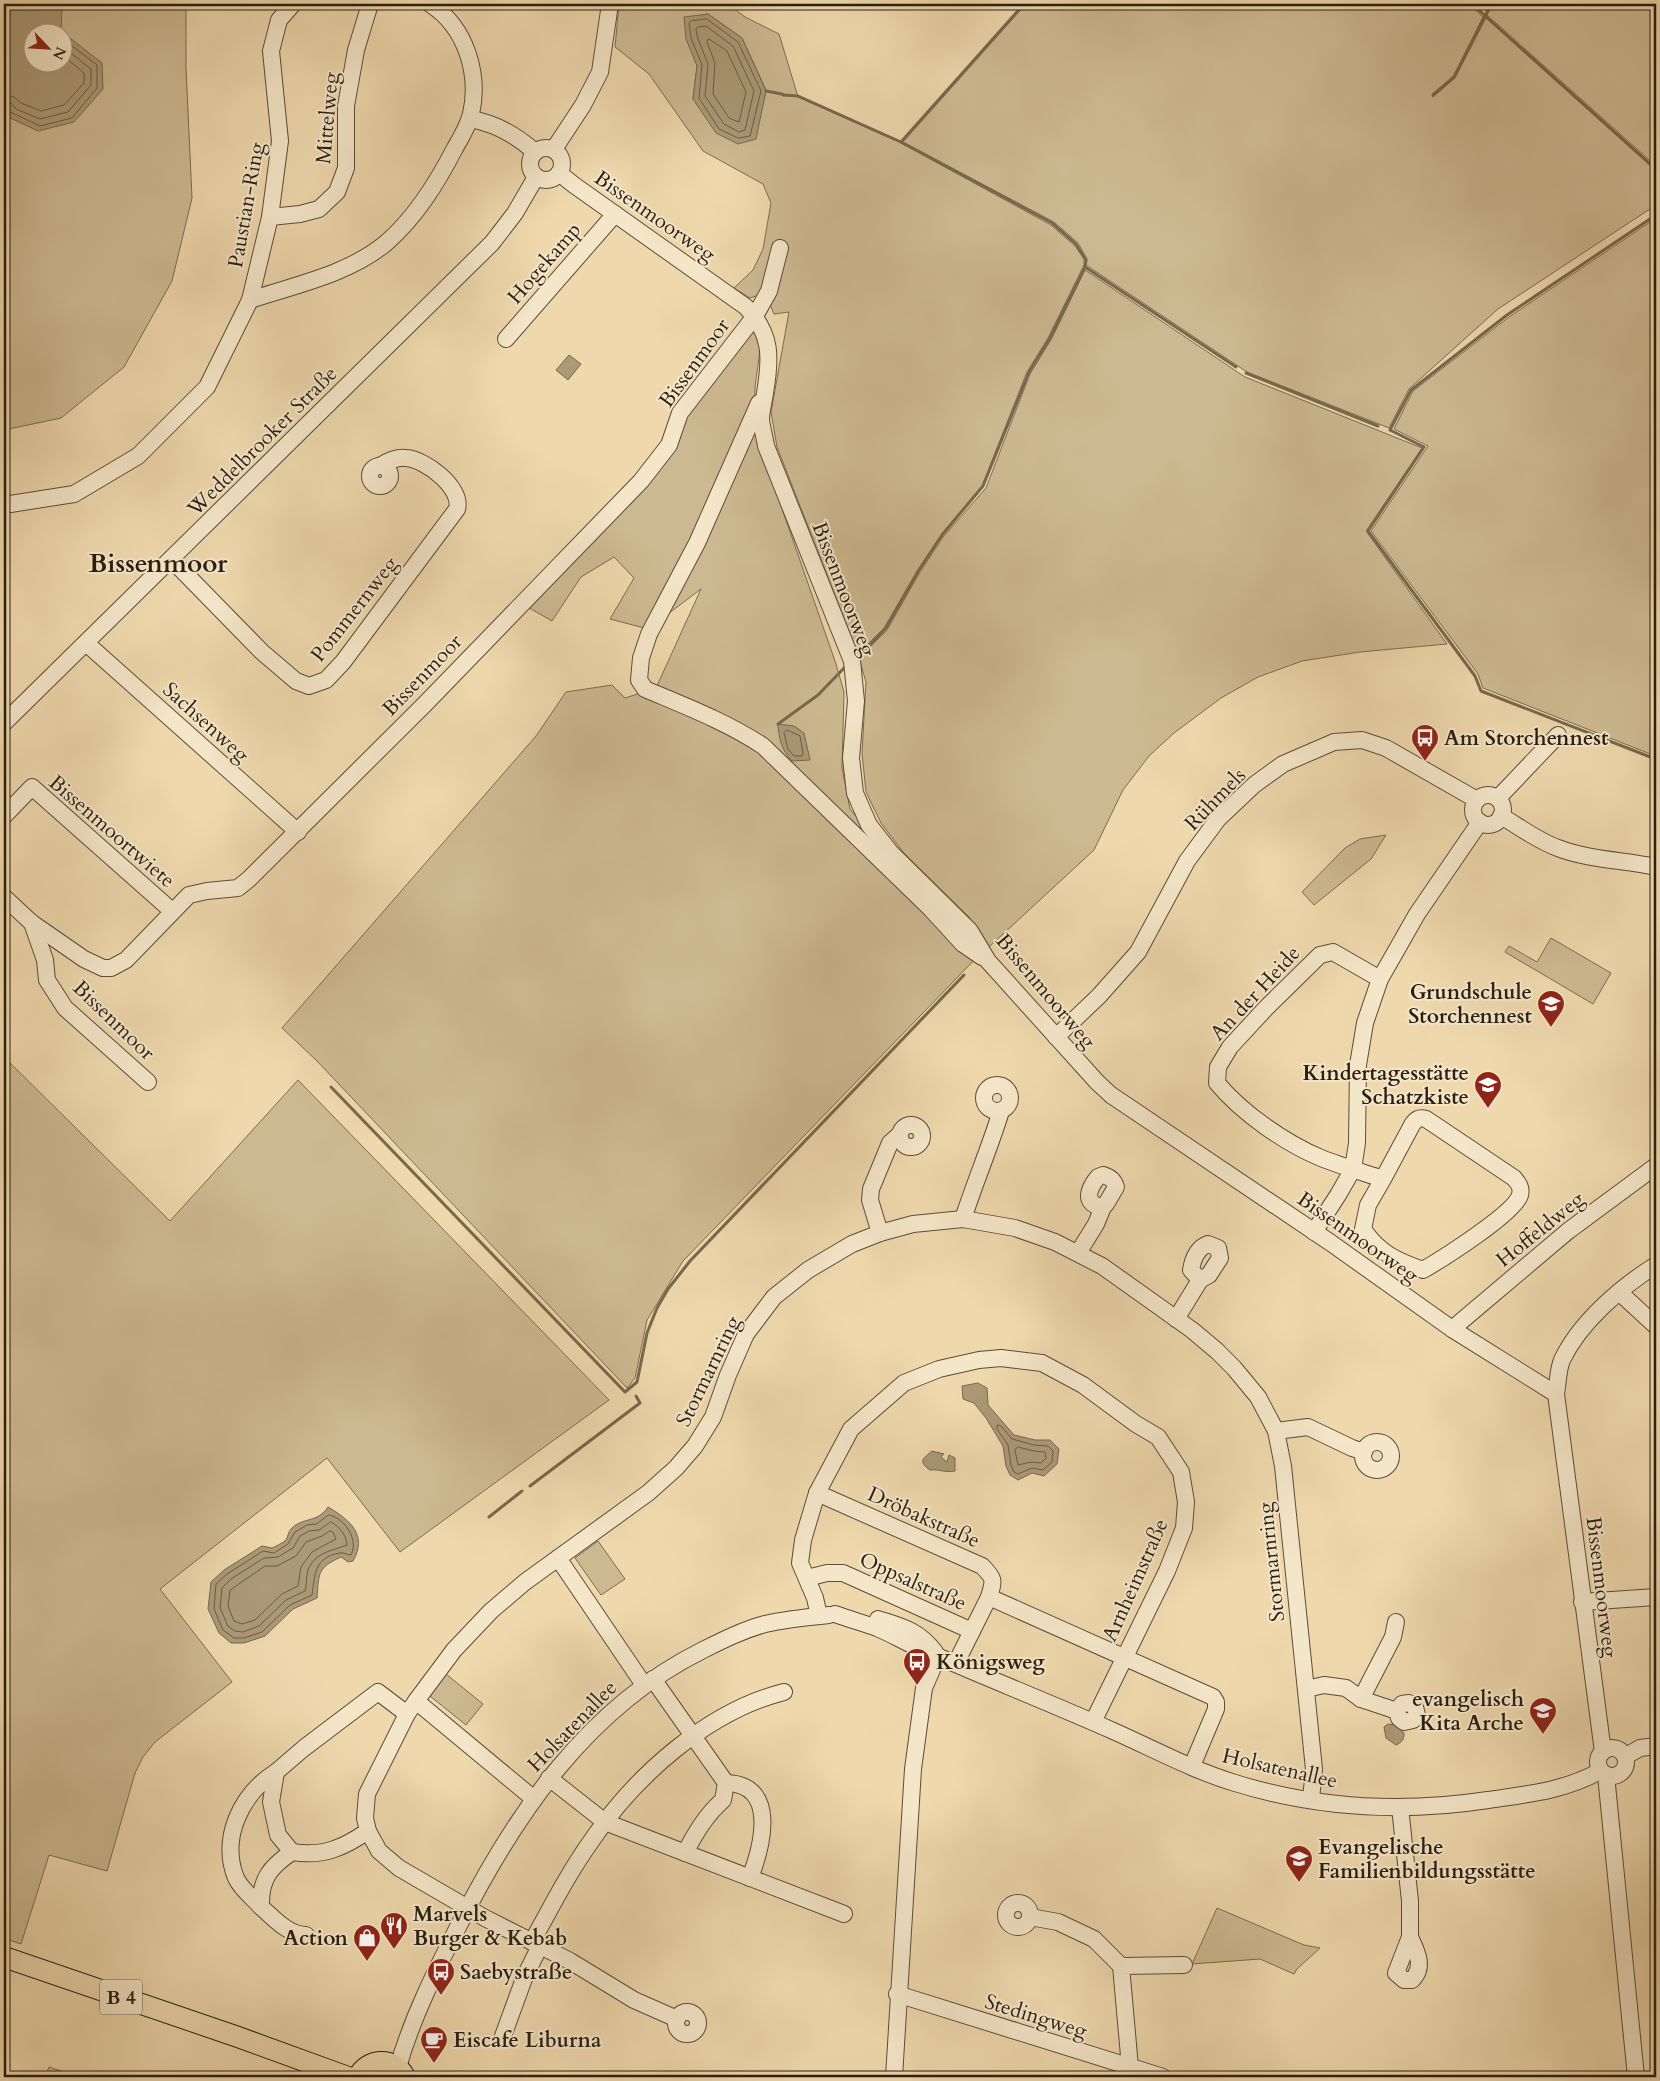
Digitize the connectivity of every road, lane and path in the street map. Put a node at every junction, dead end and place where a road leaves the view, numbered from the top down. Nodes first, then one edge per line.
1 (293, 4) edge
2 (370, 4) edge
3 (430, 4) edge
4 (610, 4) edge
5 (470, 119) junction
6 (554, 149) junction
7 (535, 152) junction
8 (559, 173) junction
9 (536, 177) junction
10 (615, 214) junction
11 (270, 217) junction
12 (780, 248) dead end
13 (250, 300) junction
14 (755, 316) junction
15 (506, 339) dead end
16 (766, 387) junction
17 (380, 466) dead end
18 (4, 505) edge
19 (171, 559) junction
20 (86, 643) junction
21 (4, 723) edge
22 (1558, 735) dead end
23 (1498, 798) junction
24 (1476, 800) junction
25 (4, 816) edge
26 (1501, 816) junction
27 (1480, 822) junction
28 (298, 832) junction
29 (1656, 867) edge
30 (4, 897) edge
31 (172, 911) junction
32 (32, 923) junction
33 (62, 943) junction
34 (45, 960) junction
35 (988, 961) junction
36 (1380, 979) junction
37 (1056, 1037) junction
38 (148, 1082) dead end
39 (1001, 1111) dead end
40 (899, 1136) dead end
41 (1656, 1166) edge
42 (1353, 1169) junction
43 (1383, 1179) junction
44 (1103, 1207) dead end
45 (963, 1219) junction
46 (1314, 1232) junction
47 (880, 1233) junction
48 (1078, 1253) junction
49 (1656, 1265) edge
50 (1200, 1280) dead end
51 (1619, 1292) junction
52 (1176, 1319) junction
53 (1656, 1326) edge
54 (1452, 1329) junction
55 (1556, 1394) junction
56 (1276, 1431) junction
57 (1364, 1452) dead end
58 (817, 1493) junction
59 (558, 1558) junction
60 (808, 1578) junction
61 (989, 1596) junction
62 (1656, 1597) edge
63 (1582, 1602) junction
64 (827, 1615) junction
65 (1396, 1622) dead end
66 (972, 1631) junction
67 (938, 1656) junction
68 (1125, 1657) junction
69 (956, 1664) junction
70 (648, 1682) junction
71 (1306, 1689) junction
72 (784, 1692) dead end
73 (1361, 1698) junction
74 (411, 1708) junction
75 (1397, 1711) dead end
76 (1093, 1722) junction
77 (692, 1737) junction
78 (1641, 1750) edge
79 (1602, 1752) junction
80 (1192, 1766) junction
81 (276, 1772) junction
82 (1603, 1773) junction
83 (549, 1778) junction
84 (726, 1783) junction
85 (534, 1799) junction
86 (1311, 1799) junction
87 (1400, 1808) junction
88 (605, 1822) junction
89 (368, 1831) junction
90 (292, 1852) junction
91 (685, 1853) junction
92 (750, 1878) junction
93 (262, 1906) junction
94 (468, 1908) junction
95 (844, 1914) dead end
96 (1030, 1916) dead end
97 (306, 1935) dead end
98 (1410, 1937) dead end
99 (536, 1944) junction
100 (4, 1957) edge
101 (1184, 1965) dead end
102 (1121, 1966) junction
103 (898, 1994) junction
104 (677, 2018) dead end
105 (502, 2036) dead end
106 (1130, 2067) junction
107 (401, 2072) edge
108 (348, 2077) edge
109 (358, 2077) edge
110 (894, 2077) edge
111 (1163, 2077) edge
112 (1636, 2077) edge

1 - 11 street, Paustian-Ring
2 - 11 street, Mittelweg
3 - 5 street, Paustian-Ring
4 - 6 street
5 - 7 street
5 - 13 street, Paustian-Ring
6 - 7 street
6 - 8 street
7 - 9 street
8 - 9 street
8 - 10 street, Bissenmoorweg
9 - 19 street, Weddelbrooker Straße
10 - 14 street, Bissenmoorweg
10 - 15 street, Hogekamp
11 - 13 street, Paustian-Ring
12 - 14 street, Bissenmoor
13 - 18 street, Paustian-Ring
14 - 16 street, Bissenmoorweg
14 - 28 street, Bissenmoor
16 - 35 street, Bissenmoorweg
16 - 35 street
17 - 19 street, Pommernweg
19 - 20 street, Weddelbrooker Straße
20 - 21 street, Weddelbrooker Straße
20 - 28 street, Sachsenweg
22 - 23 street
23 - 24 street
23 - 26 street
24 - 27 street
24 - 37 street, Rühmels
25 - 31 street, Bissenmoortwiete
26 - 27 street
26 - 29 street
27 - 36 street
28 - 31 street, Bissenmoor
30 - 32 street, Bissenmoor
31 - 33 street, Bissenmoor
32 - 33 street, Bissenmoor
32 - 34 street, Bissenmoor
33 - 34 street
34 - 38 street, Bissenmoor
35 - 37 street, Bissenmoorweg
36 - 42 street
36 - 42 street, An der Heide
37 - 46 street, Bissenmoorweg
39 - 45 street
40 - 47 street
41 - 54 street, Hoffeldweg
42 - 43 street, An der Heide
42 - 46 street
43 - 43 street
44 - 48 street
45 - 47 street, Stormarnring
45 - 48 street, Stormarnring
46 - 54 street, Bissenmoorweg
47 - 59 street, Stormarnring
48 - 52 street, Stormarnring
49 - 51 street
50 - 52 street
51 - 53 street
51 - 55 street
52 - 56 street, Stormarnring
54 - 55 street, Bissenmoorweg
55 - 63 street, Bissenmoorweg
56 - 57 street
56 - 71 street, Stormarnring
58 - 60 street, Arnheimstraße
58 - 61 street, Dröbakstraße
58 - 68 street, Arnheimstraße
59 - 70 street, Holsatenallee
59 - 74 street, Stormarnring
60 - 64 street, Arnheimstraße
60 - 66 street, Oppsalstraße
61 - 66 street
61 - 68 street
62 - 63 street
63 - 79 street, Bissenmoorweg
64 - 67 street, Holsatenallee
64 - 70 street, Holsatenallee
65 - 73 street
66 - 69 street
67 - 69 street, Holsatenallee
67 - 103 street
68 - 76 street, Arnheimstraße
68 - 80 street
69 - 76 street, Holsatenallee
70 - 77 street
70 - 83 street, Holsatenallee
71 - 73 street
71 - 86 street, Stormarnring
72 - 77 street
73 - 75 street
74 - 81 street
74 - 85 street, Holsatenallee
74 - 89 street, Stormarnring
76 - 80 street, Holsatenallee
77 - 84 street
77 - 88 street
78 - 79 street
78 - 82 street
79 - 82 street, Bissenmoorweg
80 - 86 street, Holsatenallee
81 - 90 street
81 - 93 street
82 - 87 street, Holsatenallee
82 - 112 street, Bissenmoorweg
83 - 85 street, Holsatenallee
83 - 88 street
84 - 91 street
84 - 92 street
85 - 94 street, Holsatenallee
86 - 87 street, Holsatenallee
87 - 98 street
88 - 91 street
88 - 99 street
89 - 90 street
89 - 94 street, Stormarnring
90 - 93 street
91 - 92 street
92 - 95 street
93 - 97 street
94 - 99 street
94 - 107 street, Holsatenallee
96 - 102 street
99 - 104 street
99 - 105 street
100 - 108 main road, B 4
101 - 102 street
102 - 106 street
103 - 106 street, Stedingweg
103 - 110 street
106 - 111 street, Stedingweg
107 - 109 main road

